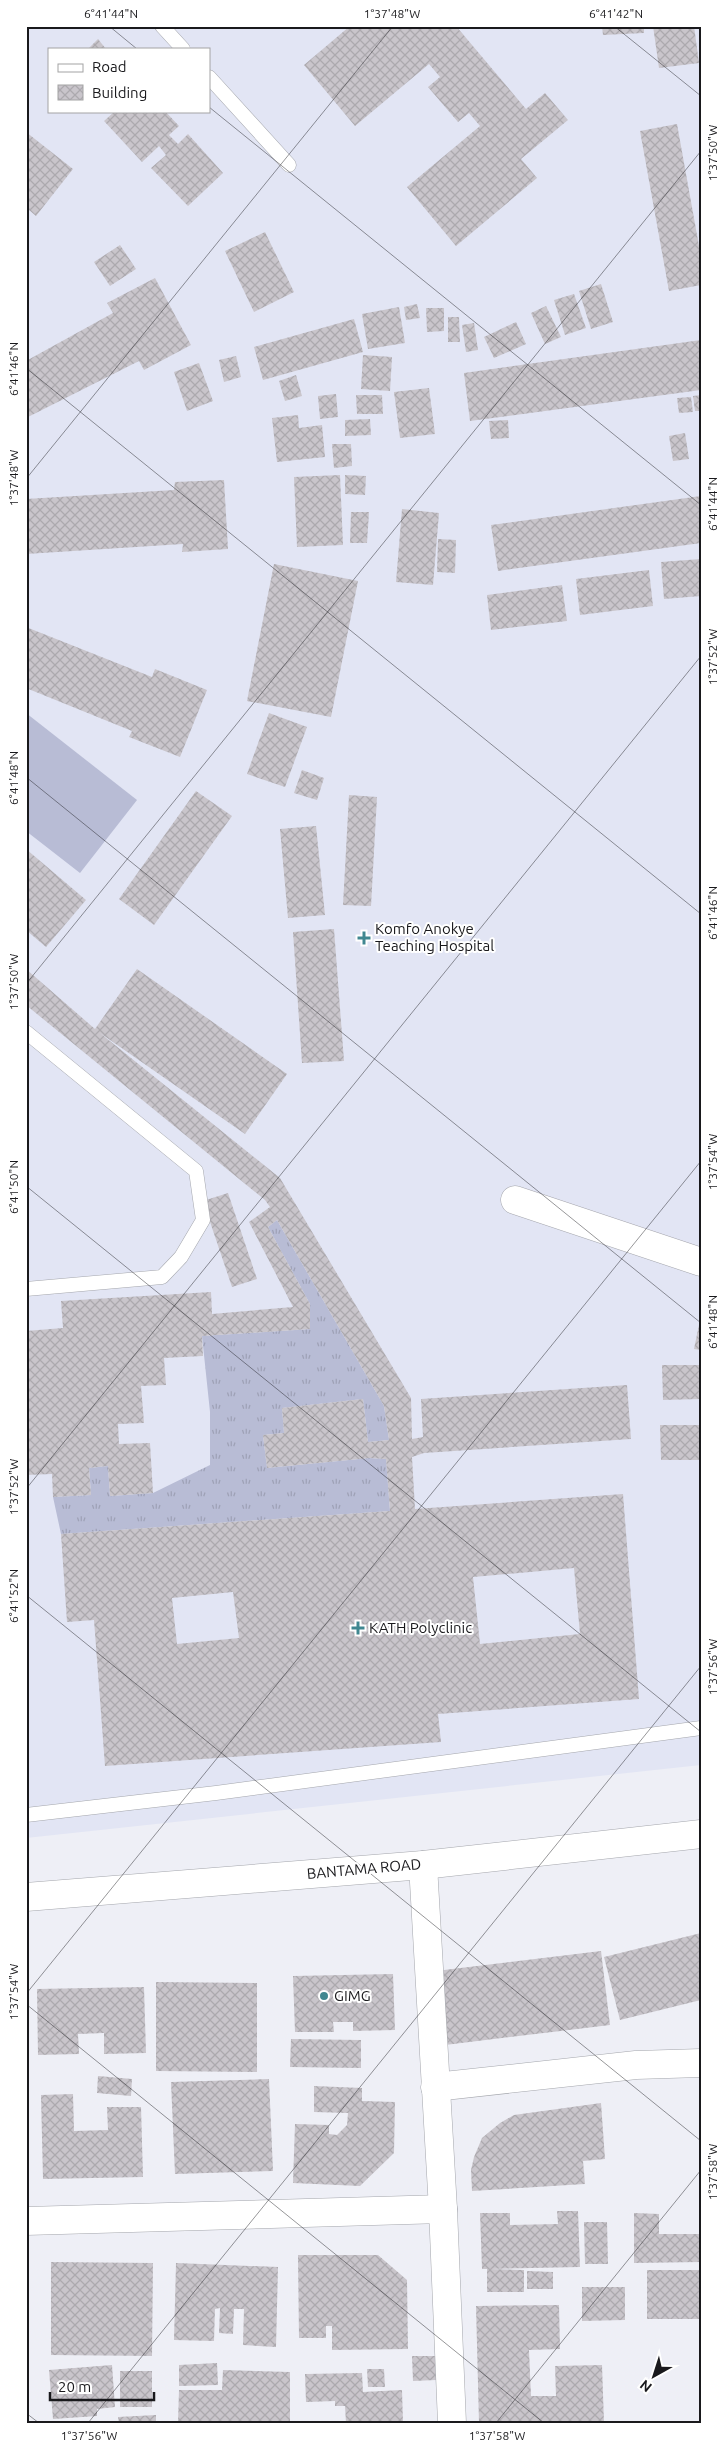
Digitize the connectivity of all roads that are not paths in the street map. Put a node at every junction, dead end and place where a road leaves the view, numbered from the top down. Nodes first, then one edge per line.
1 (162, 26) edge
2 (182, 48) edge
3 (210, 78) edge
4 (288, 165) dead end
5 (26, 1032) edge
6 (515, 1200) dead end
7 (701, 1262) edge
8 (26, 1289) edge
9 (701, 1728) edge
10 (26, 1815) edge
11 (701, 1834) edge
12 (423, 1865) junction
13 (26, 1897) edge
14 (701, 2063) edge
15 (435, 2087) junction
16 (443, 2209) junction
17 (26, 2221) edge
18 (452, 2423) edge

1 - 2 lane
3 - 4 lane
5 - 8 lane
6 - 7 street
9 - 10 lane
11 - 12 street, BANTAMA ROAD
12 - 13 street, BANTAMA ROAD
12 - 15 street
14 - 15 street
15 - 16 street
16 - 17 street
16 - 18 street

